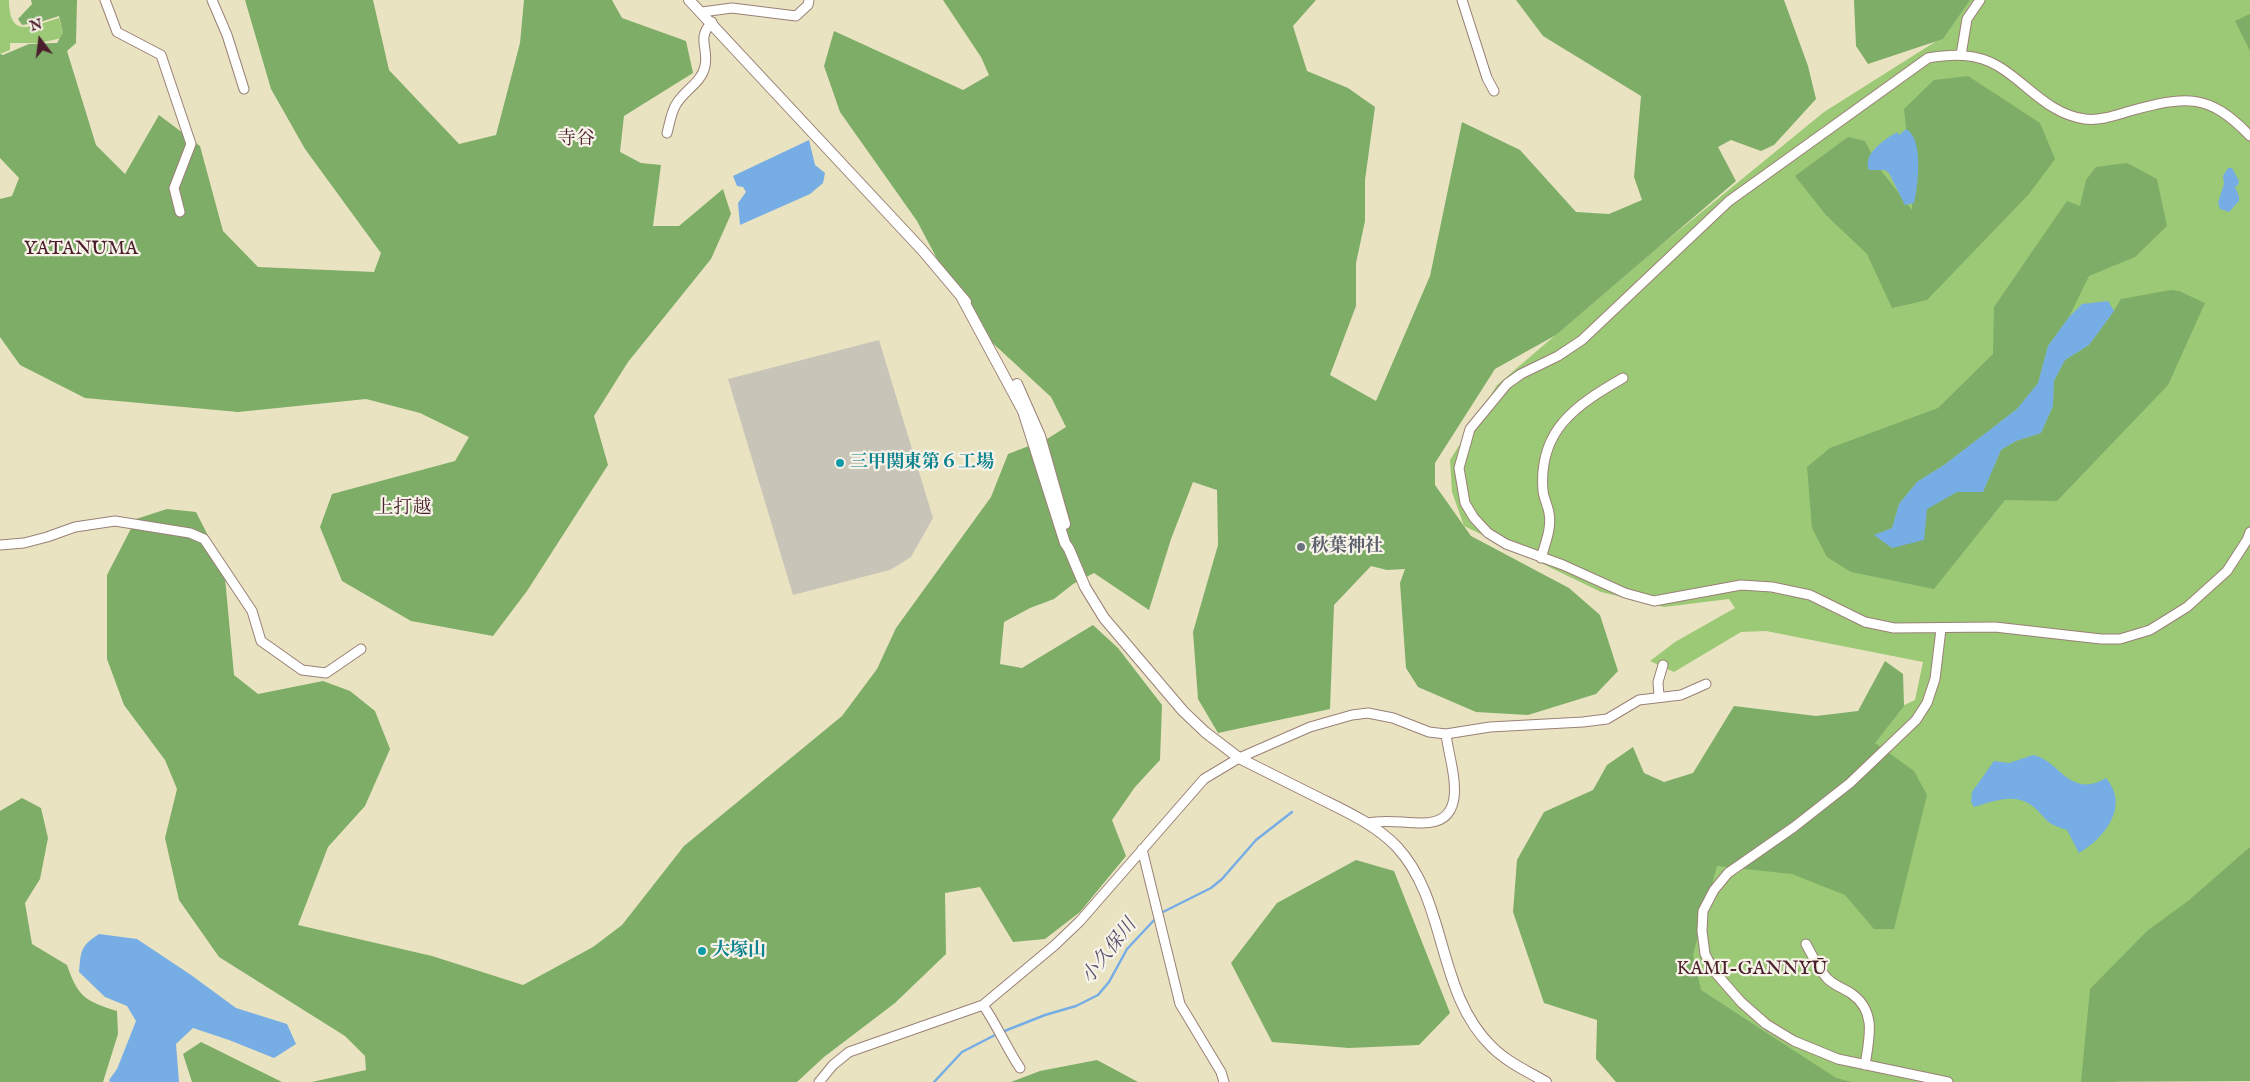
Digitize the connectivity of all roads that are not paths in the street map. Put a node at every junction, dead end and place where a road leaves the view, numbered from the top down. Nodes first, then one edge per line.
1 (106, 0) edge
2 (212, 0) edge
3 (690, 0) edge
4 (809, 0) edge
5 (1462, 0) edge
6 (1980, 0) edge
7 (702, 12) junction
8 (712, 22) junction
9 (1961, 55) junction
10 (244, 89) dead end
11 (1494, 91) dead end
12 (667, 133) dead end
13 (2250, 136) edge
14 (180, 212) dead end
15 (1623, 378) dead end
16 (2250, 532) edge
17 (0, 544) edge
18 (1541, 558) junction
19 (1941, 628) junction
20 (360, 649) dead end
21 (1663, 665) dead end
22 (1706, 684) dead end
23 (1659, 696) junction
24 (1446, 734) junction
25 (1239, 758) junction
26 (1368, 823) junction
27 (1142, 849) junction
28 (1806, 944) dead end
29 (983, 1005) junction
30 (1865, 1065) junction
31 (1020, 1068) dead end
32 (819, 1082) edge
33 (1224, 1082) edge
34 (1546, 1082) edge
35 (1948, 1082) edge

1 - 14 street
2 - 10 street
3 - 7 street
4 - 7 street
5 - 11 street
6 - 9 street
7 - 8 street
8 - 12 street
8 - 25 street
9 - 13 street
9 - 18 street
15 - 18 street
16 - 19 street
17 - 20 street
18 - 19 street
19 - 30 street
21 - 23 street
22 - 23 street
23 - 24 street
24 - 25 street
24 - 26 street
25 - 26 street
25 - 27 street
26 - 34 street
27 - 29 street
27 - 33 street
28 - 30 street
29 - 31 street
29 - 32 street
30 - 35 street

